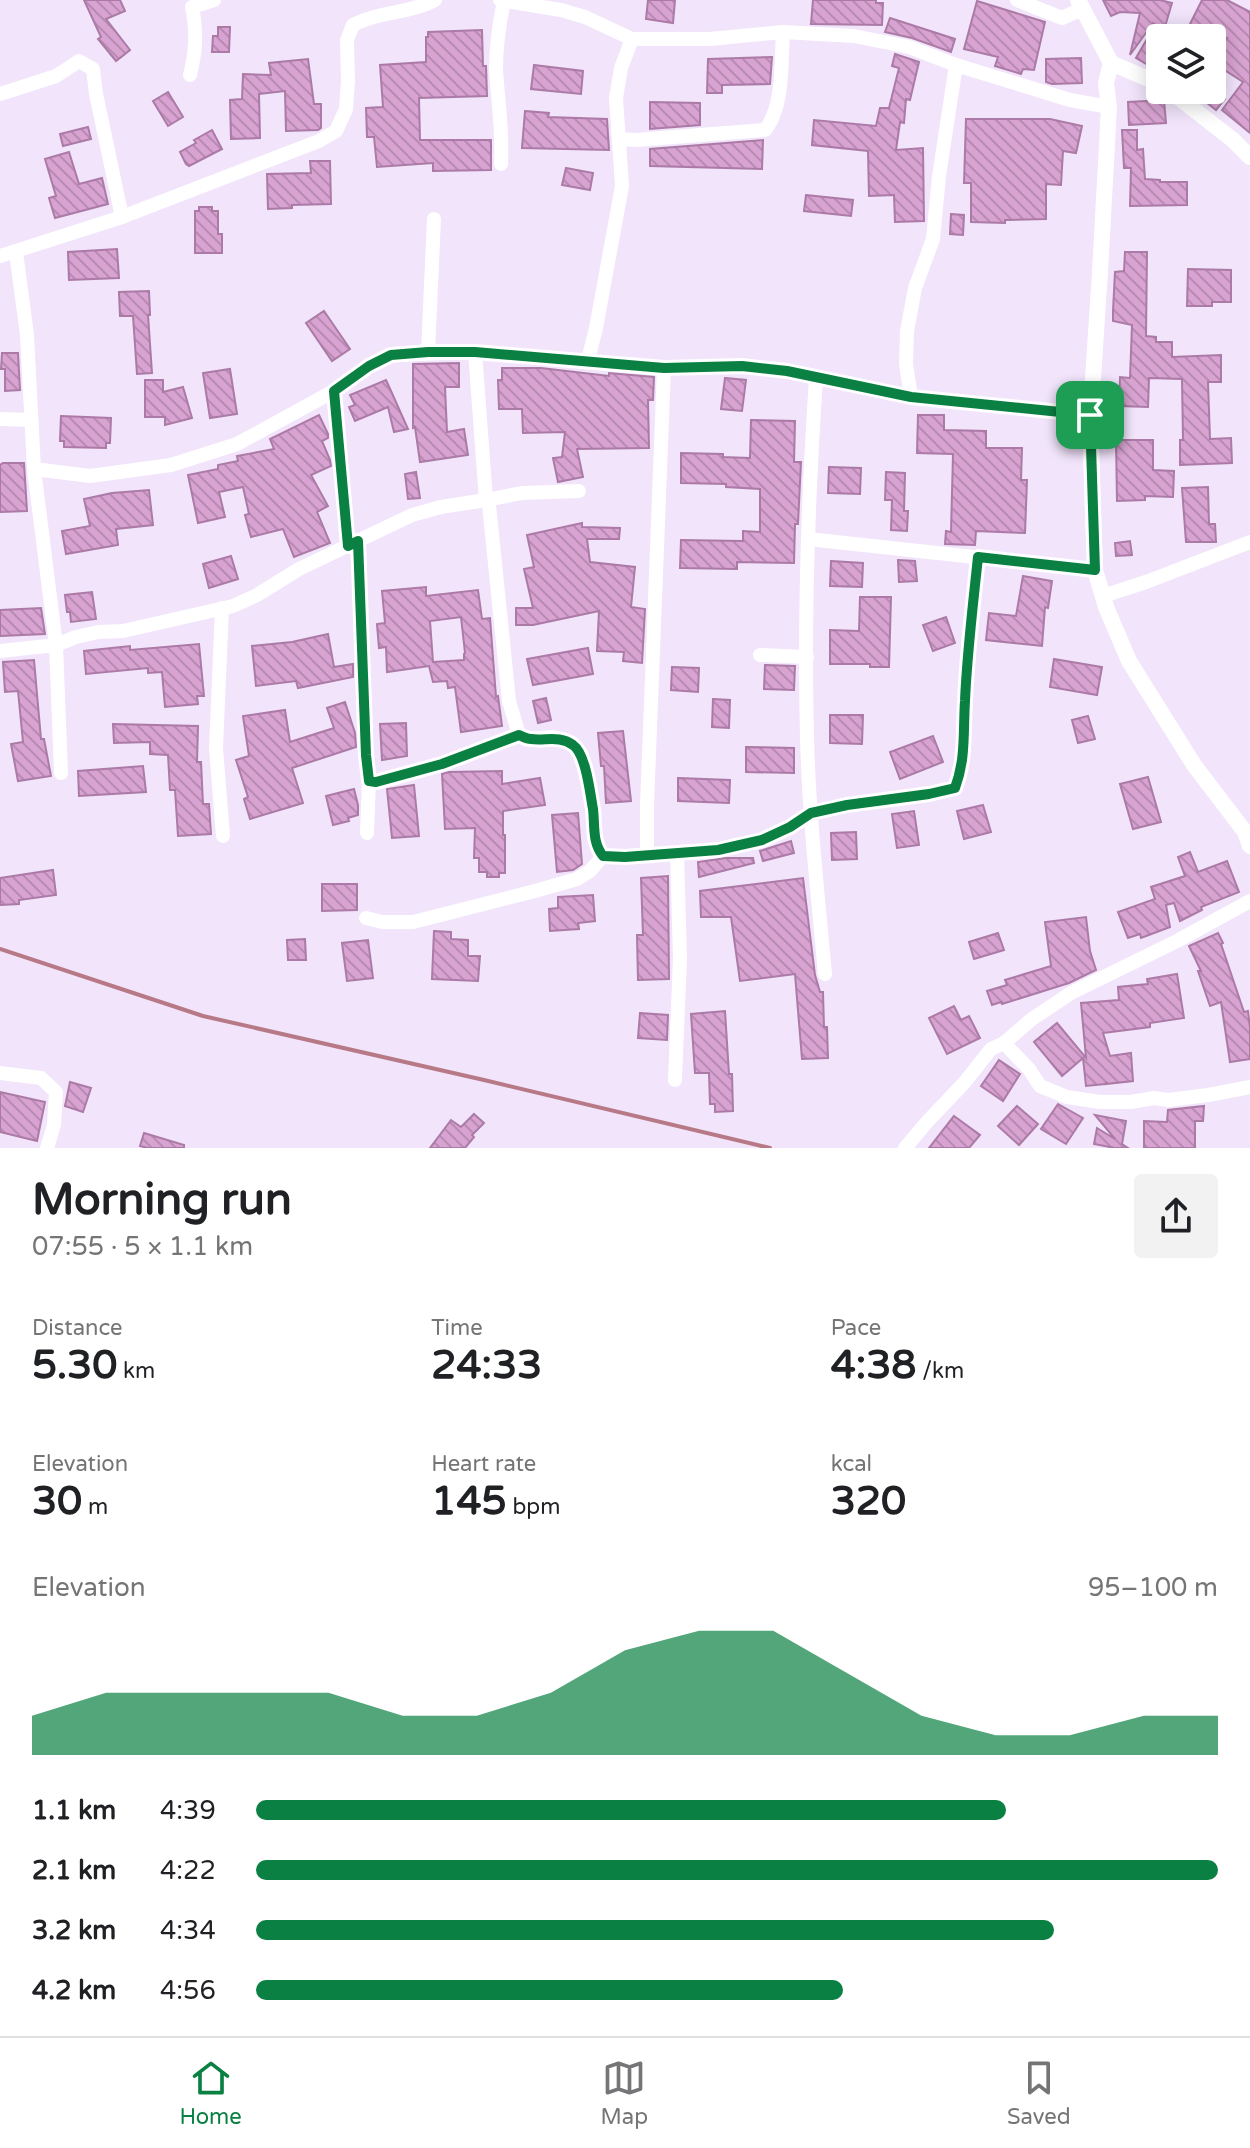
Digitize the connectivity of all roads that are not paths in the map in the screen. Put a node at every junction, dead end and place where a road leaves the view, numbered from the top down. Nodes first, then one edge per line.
1 (214, 0) edge
2 (435, 0) edge
3 (1017, 0) edge
4 (502, 1) edge
5 (522, 2) edge
6 (1080, 4) edge
7 (783, 32) junction
8 (632, 39) junction
9 (1111, 63) junction
10 (956, 65) junction
11 (190, 75) dead end
12 (1146, 78) edge
13 (0, 94) edge
14 (1187, 104) edge
15 (1109, 107) junction
16 (620, 139) junction
17 (1250, 157) edge
18 (501, 164) dead end
19 (122, 217) junction
20 (434, 219) dead end
21 (16, 252) junction
22 (0, 256) edge
23 (428, 352) junction
24 (475, 352) junction
25 (588, 360) junction
26 (664, 368) junction
27 (816, 378) junction
28 (334, 391) junction
29 (911, 397) junction
30 (1090, 415) junction
31 (0, 419) edge
32 (31, 420) junction
33 (34, 469) junction
34 (579, 491) dead end
35 (486, 500) junction
36 (808, 539) junction
37 (1250, 542) edge
38 (353, 543) junction
39 (978, 557) junction
40 (1095, 570) junction
41 (1103, 596) junction
42 (222, 608) junction
43 (56, 645) junction
44 (0, 651) edge
45 (760, 655) dead end
46 (807, 657) junction
47 (519, 735) junction
48 (61, 773) dead end
49 (369, 781) junction
50 (811, 813) junction
51 (367, 833) dead end
52 (223, 836) dead end
53 (1250, 846) edge
54 (677, 853) junction
55 (647, 854) junction
56 (603, 856) junction
57 (1250, 901) edge
58 (366, 918) dead end
59 (825, 974) dead end
60 (1004, 1043) junction
61 (0, 1073) edge
62 (675, 1080) dead end
63 (1250, 1087) edge
64 (47, 1148) edge
65 (905, 1148) edge

1 - 11 street
2 - 19 street
3 - 6 street
4 - 5 street
4 - 18 street
5 - 8 street
6 - 9 street
7 - 8 street
7 - 10 street
7 - 16 street
8 - 16 street
9 - 12 street
9 - 15 street
10 - 15 street
10 - 29 street
13 - 19 street
14 - 17 street
15 - 30 street
16 - 25 street
19 - 21 street
20 - 23 street
21 - 22 street
21 - 32 street
23 - 24 street
23 - 28 street
24 - 25 street
24 - 35 street
25 - 26 street
26 - 27 street
26 - 55 street
27 - 29 street
27 - 36 street
28 - 33 street
28 - 38 street
29 - 30 street
30 - 40 street
31 - 32 street
32 - 33 street
33 - 43 street
34 - 35 street
35 - 38 street
35 - 47 street
36 - 39 street
36 - 46 street
37 - 41 street
38 - 42 street
38 - 49 street
39 - 40 street
39 - 50 street
40 - 41 street
41 - 53 street
42 - 43 street
42 - 52 street
43 - 44 street
43 - 48 street
45 - 46 street
46 - 50 street
47 - 49 street
47 - 56 street
49 - 51 street
50 - 54 street
50 - 59 street
54 - 55 street
54 - 62 street
55 - 56 street
56 - 58 street
57 - 60 street
60 - 63 street
60 - 65 street
61 - 64 street

